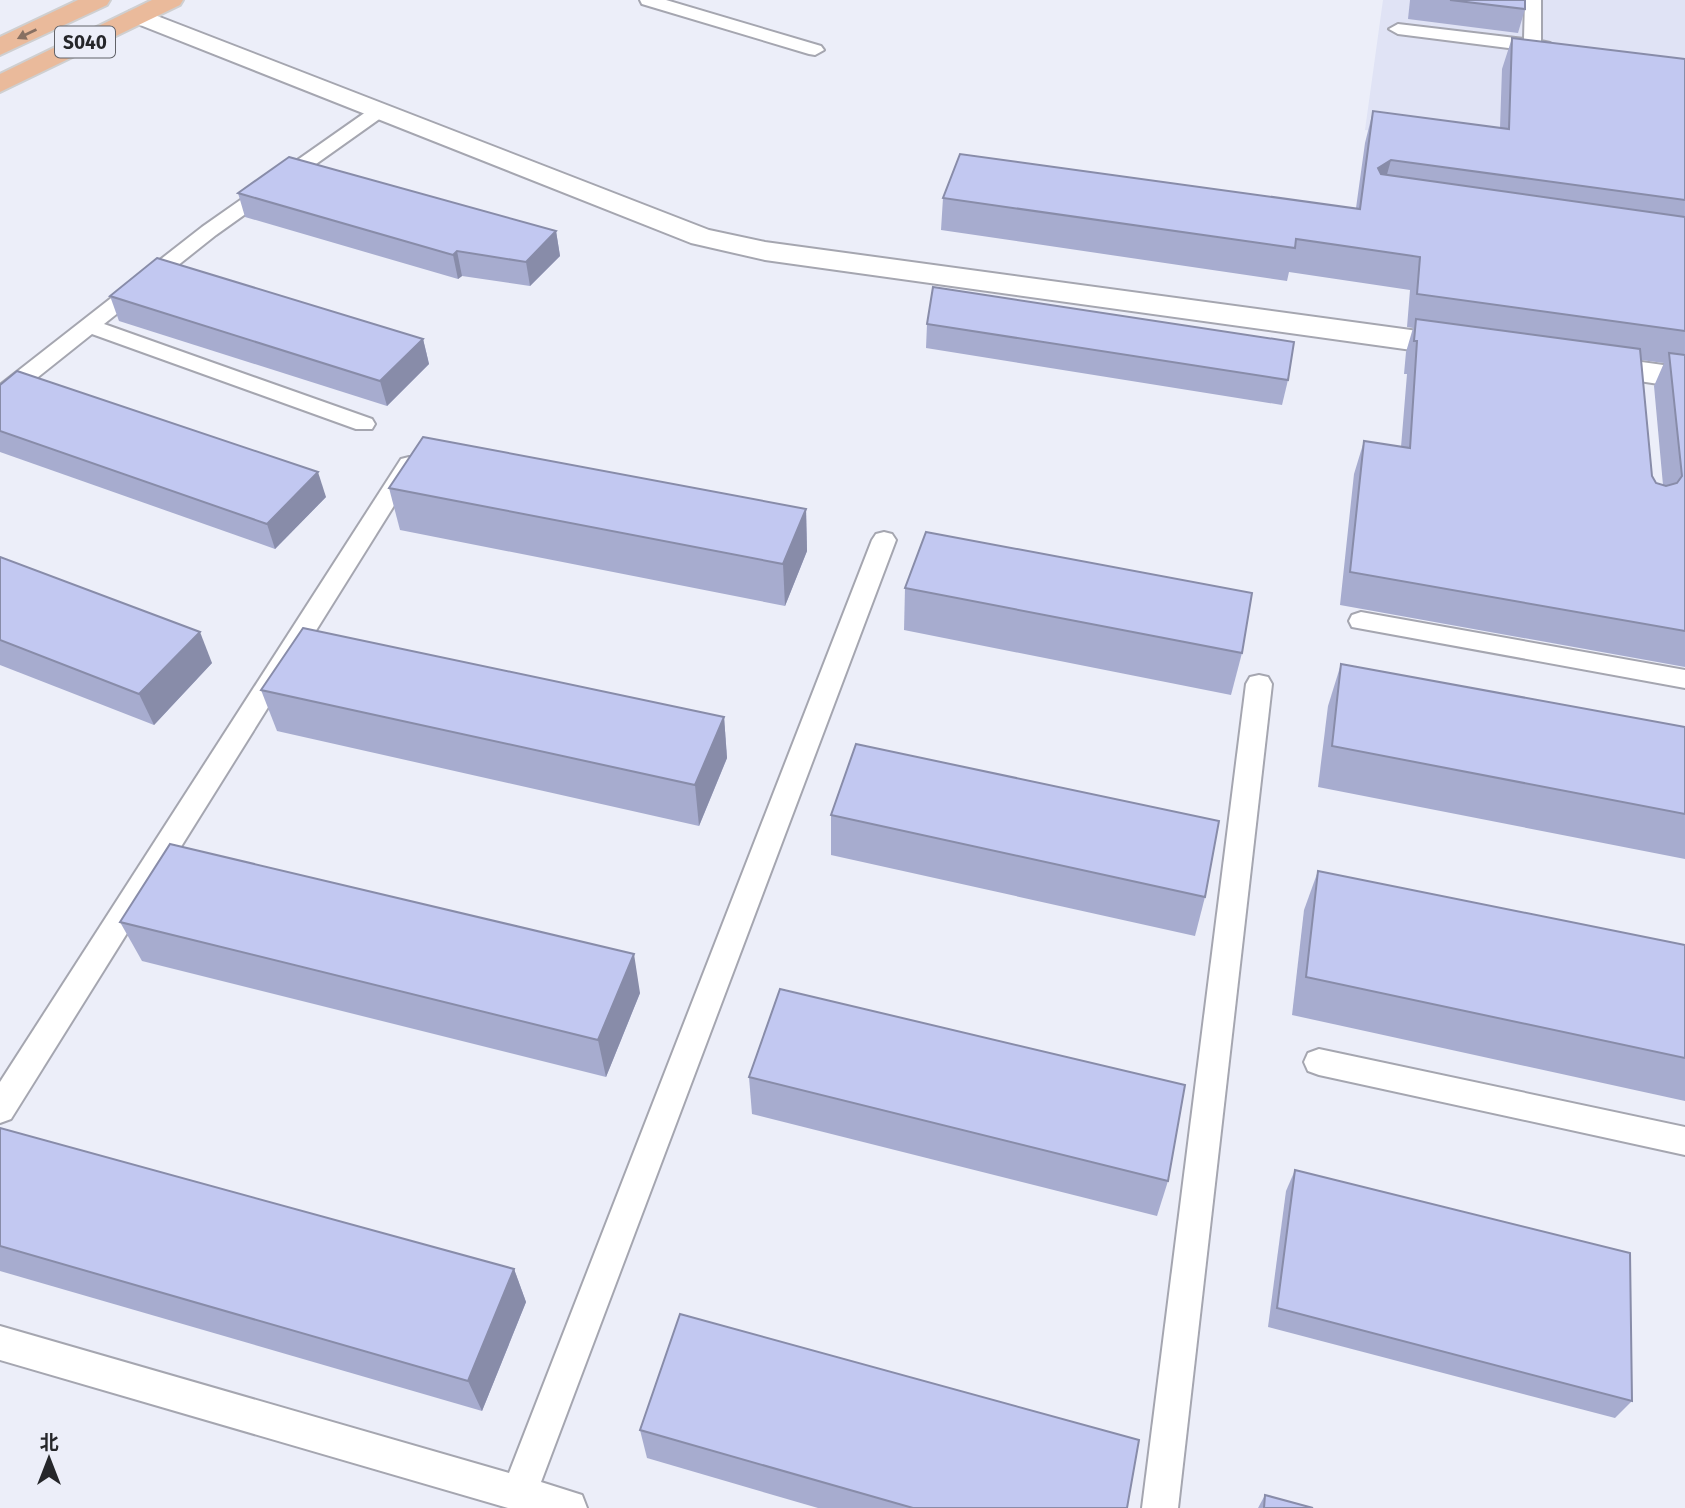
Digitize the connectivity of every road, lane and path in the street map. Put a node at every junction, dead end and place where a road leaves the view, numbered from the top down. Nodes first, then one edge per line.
1 (98, 0) edge
2 (171, 0) edge
3 (648, 0) edge
4 (1533, 0) edge
5 (139, 16) junction
6 (1398, 29) dead end
7 (1532, 46) junction
8 (0, 47) edge
9 (1557, 49) edge
10 (815, 50) dead end
11 (0, 84) edge
12 (379, 111) junction
13 (89, 326) junction
14 (1486, 351) edge
15 (1569, 362) edge
16 (1685, 378) edge
17 (0, 397) edge
18 (364, 424) dead end
19 (409, 464) edge
20 (884, 540) dead end
21 (1361, 621) edge
22 (1685, 679) edge
23 (1259, 684) dead end
24 (1319, 1062) dead end
25 (0, 1109) edge
26 (1685, 1141) edge
27 (0, 1343) edge
28 (519, 1494) junction
29 (562, 1507) edge
30 (1160, 1508) edge

1 -> 8 main road, S040
2 - 5 main road, S040
3 - 10 lane
4 - 7 lane
5 - 11 main road, S040
5 - 12 street
6 - 7 lane
7 - 9 lane
12 - 13 lane
12 - 14 street
13 - 17 lane
13 - 18 lane
15 - 16 street
19 - 25 lane
20 - 28 lane
21 - 22 lane
23 - 30 lane
24 - 26 lane
27 - 28 lane
28 - 29 lane

